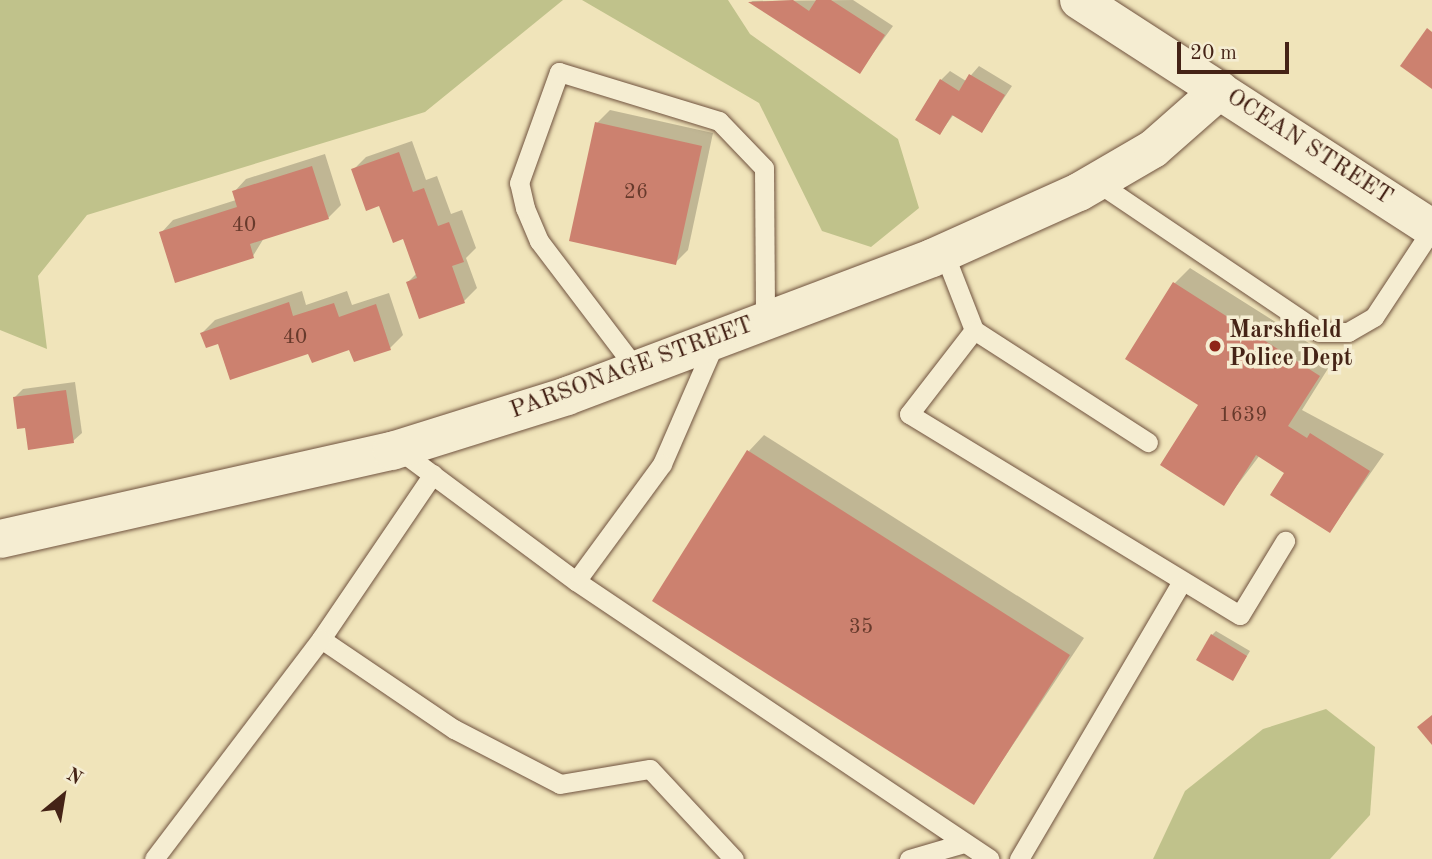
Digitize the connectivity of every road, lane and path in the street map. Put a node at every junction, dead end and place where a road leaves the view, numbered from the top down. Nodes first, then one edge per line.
1 (1079, 0) edge
2 (1220, 90) junction
3 (1097, 182) junction
4 (1432, 229) edge
5 (944, 253) junction
6 (765, 321) junction
7 (974, 330) junction
8 (717, 340) junction
9 (636, 370) junction
10 (1148, 442) dead end
11 (398, 449) junction
12 (433, 474) junction
13 (0, 539) edge
14 (1285, 541) dead end
15 (1182, 580) junction
16 (576, 581) junction
17 (321, 639) junction
18 (964, 843) junction
19 (154, 859) edge
20 (734, 859) edge
21 (909, 859) edge
22 (989, 859) edge
23 (1019, 859) edge

1 - 2 street, OCEAN STREET
2 - 3 street, PARSONAGE STREET
2 - 4 street, OCEAN STREET
3 - 4 lane
3 - 5 street, PARSONAGE STREET
5 - 6 street, PARSONAGE STREET
5 - 7 lane
6 - 8 street, PARSONAGE STREET
6 - 9 lane
7 - 10 lane
7 - 15 lane
8 - 9 street, PARSONAGE STREET
8 - 16 lane
9 - 11 street, PARSONAGE STREET
11 - 12 lane
11 - 13 street, PARSONAGE STREET
12 - 16 lane
12 - 17 lane
14 - 15 lane
15 - 23 lane
16 - 18 lane
17 - 19 lane
17 - 20 lane
18 - 21 lane
18 - 22 lane

